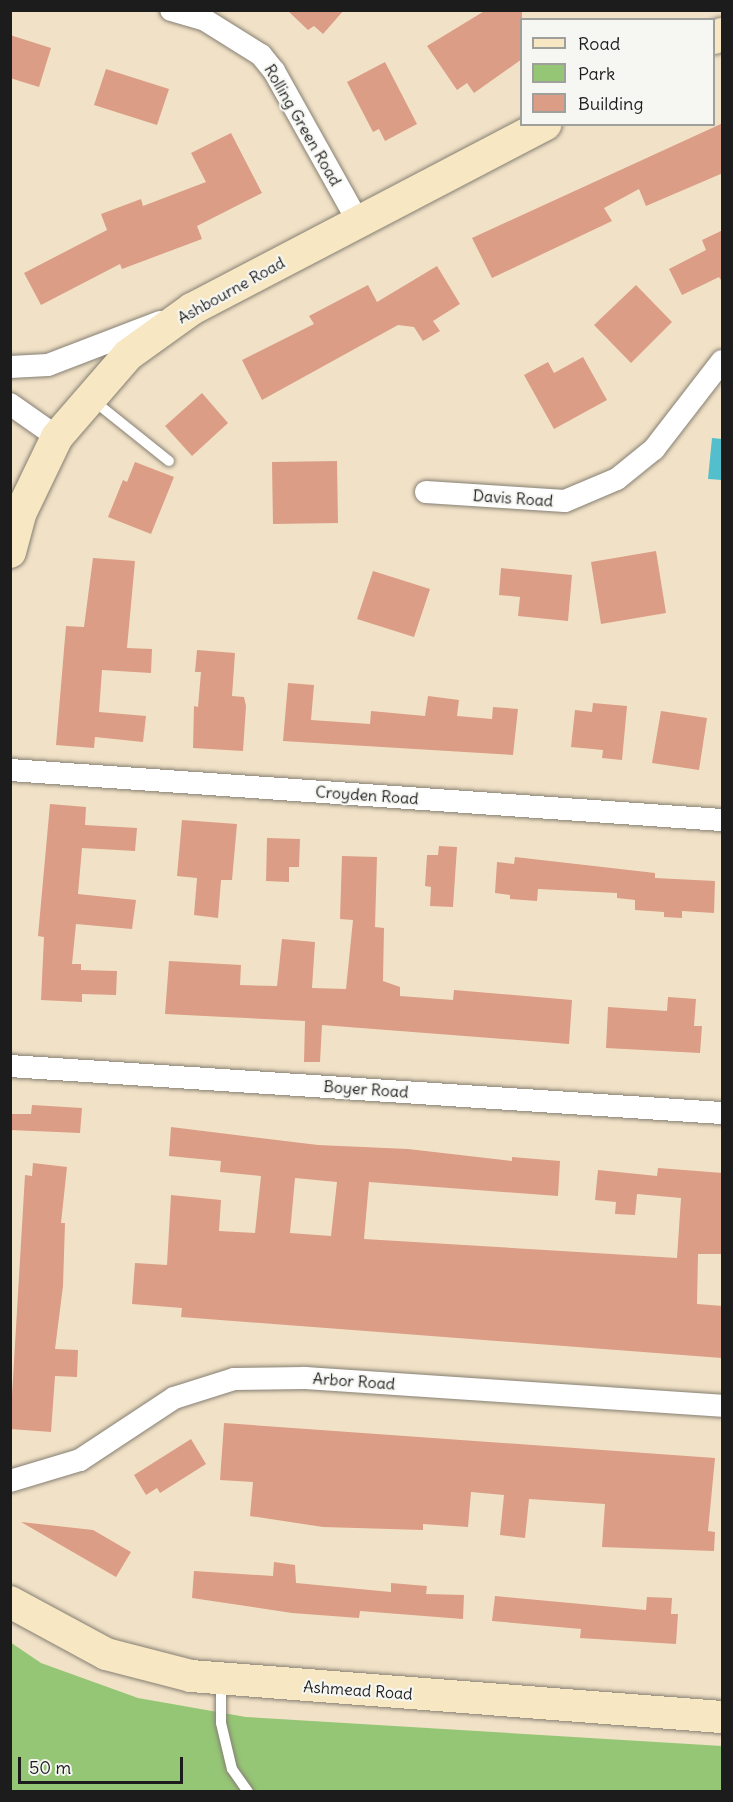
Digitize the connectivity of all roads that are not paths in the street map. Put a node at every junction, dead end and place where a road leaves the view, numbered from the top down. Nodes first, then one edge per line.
1 (171, 10) edge
2 (542, 126) edge
3 (358, 221) junction
4 (192, 309) junction
5 (723, 361) edge
6 (10, 367) edge
7 (89, 397) junction
8 (10, 404) edge
9 (57, 437) junction
10 (169, 462) dead end
11 (426, 492) dead end
12 (10, 552) edge
13 (10, 770) edge
14 (723, 820) edge
15 (10, 1066) edge
16 (723, 1113) edge
17 (723, 1406) edge
18 (10, 1481) edge
19 (10, 1602) edge
20 (221, 1679) junction
21 (723, 1717) edge
22 (248, 1791) edge

1 - 3 street, Rolling Green Road
2 - 3 street, Ashbourne Road
3 - 4 street, Ashbourne Road
4 - 6 street
4 - 7 street, Ashbourne Road
5 - 11 street, Davis Road
7 - 9 street, Ashbourne Road
7 - 10 lane
8 - 9 street
9 - 12 street, Ashbourne Road
13 - 14 street, Croyden Road
15 - 16 street, Boyer Road
17 - 18 street, Arbor Road
19 - 20 street, Ashmead Road
20 - 21 street, Ashmead Road
20 - 22 lane

